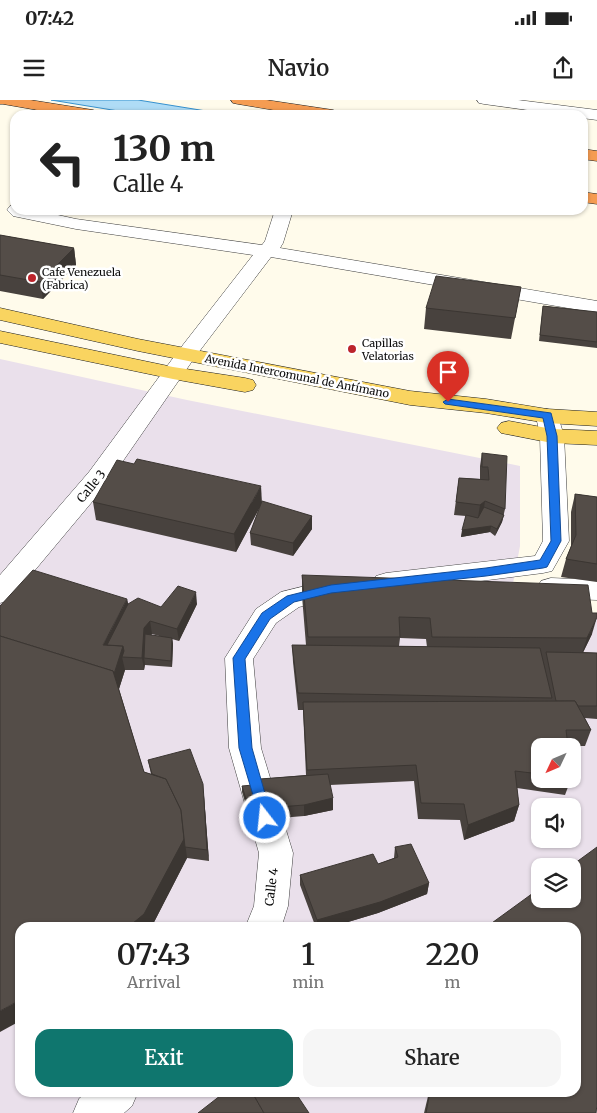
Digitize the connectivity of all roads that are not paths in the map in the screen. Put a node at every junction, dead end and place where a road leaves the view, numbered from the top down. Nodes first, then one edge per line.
1 (2, 100) edge
2 (238, 100) edge
3 (484, 100) edge
4 (558, 100) edge
5 (597, 105) edge
6 (62, 110) edge
7 (301, 110) edge
8 (559, 110) edge
9 (33, 215) edge
10 (282, 215) edge
11 (266, 251) junction
12 (597, 307) edge
13 (0, 314) edge
14 (0, 337) edge
15 (179, 363) junction
16 (597, 419) edge
17 (550, 426) junction
18 (597, 438) edge
19 (486, 572) junction
20 (597, 590) edge
21 (0, 593) edge
22 (264, 922) edge
23 (112, 1097) edge
24 (93, 1113) edge

1 - 6 highway
2 - 7 highway
3 - 8 street
4 - 5 street
9 - 11 street
10 - 11 street, Calle 3
11 - 12 street
11 - 15 street, Calle 3
13 - 15 main road, Avenida Intercomunal de Antímano
14 - 15 main road, Avenida Intercomunal de Antímano
15 - 17 main road, Avenida Intercomunal de Antímano
15 - 21 street, Calle 3
16 - 17 main road, Avenida Intercomunal de Antímano
17 - 18 main road, Avenida Intercomunal de Antímano
17 - 19 street, Calle 4
19 - 20 street
19 - 22 street, Calle 4
23 - 24 street

